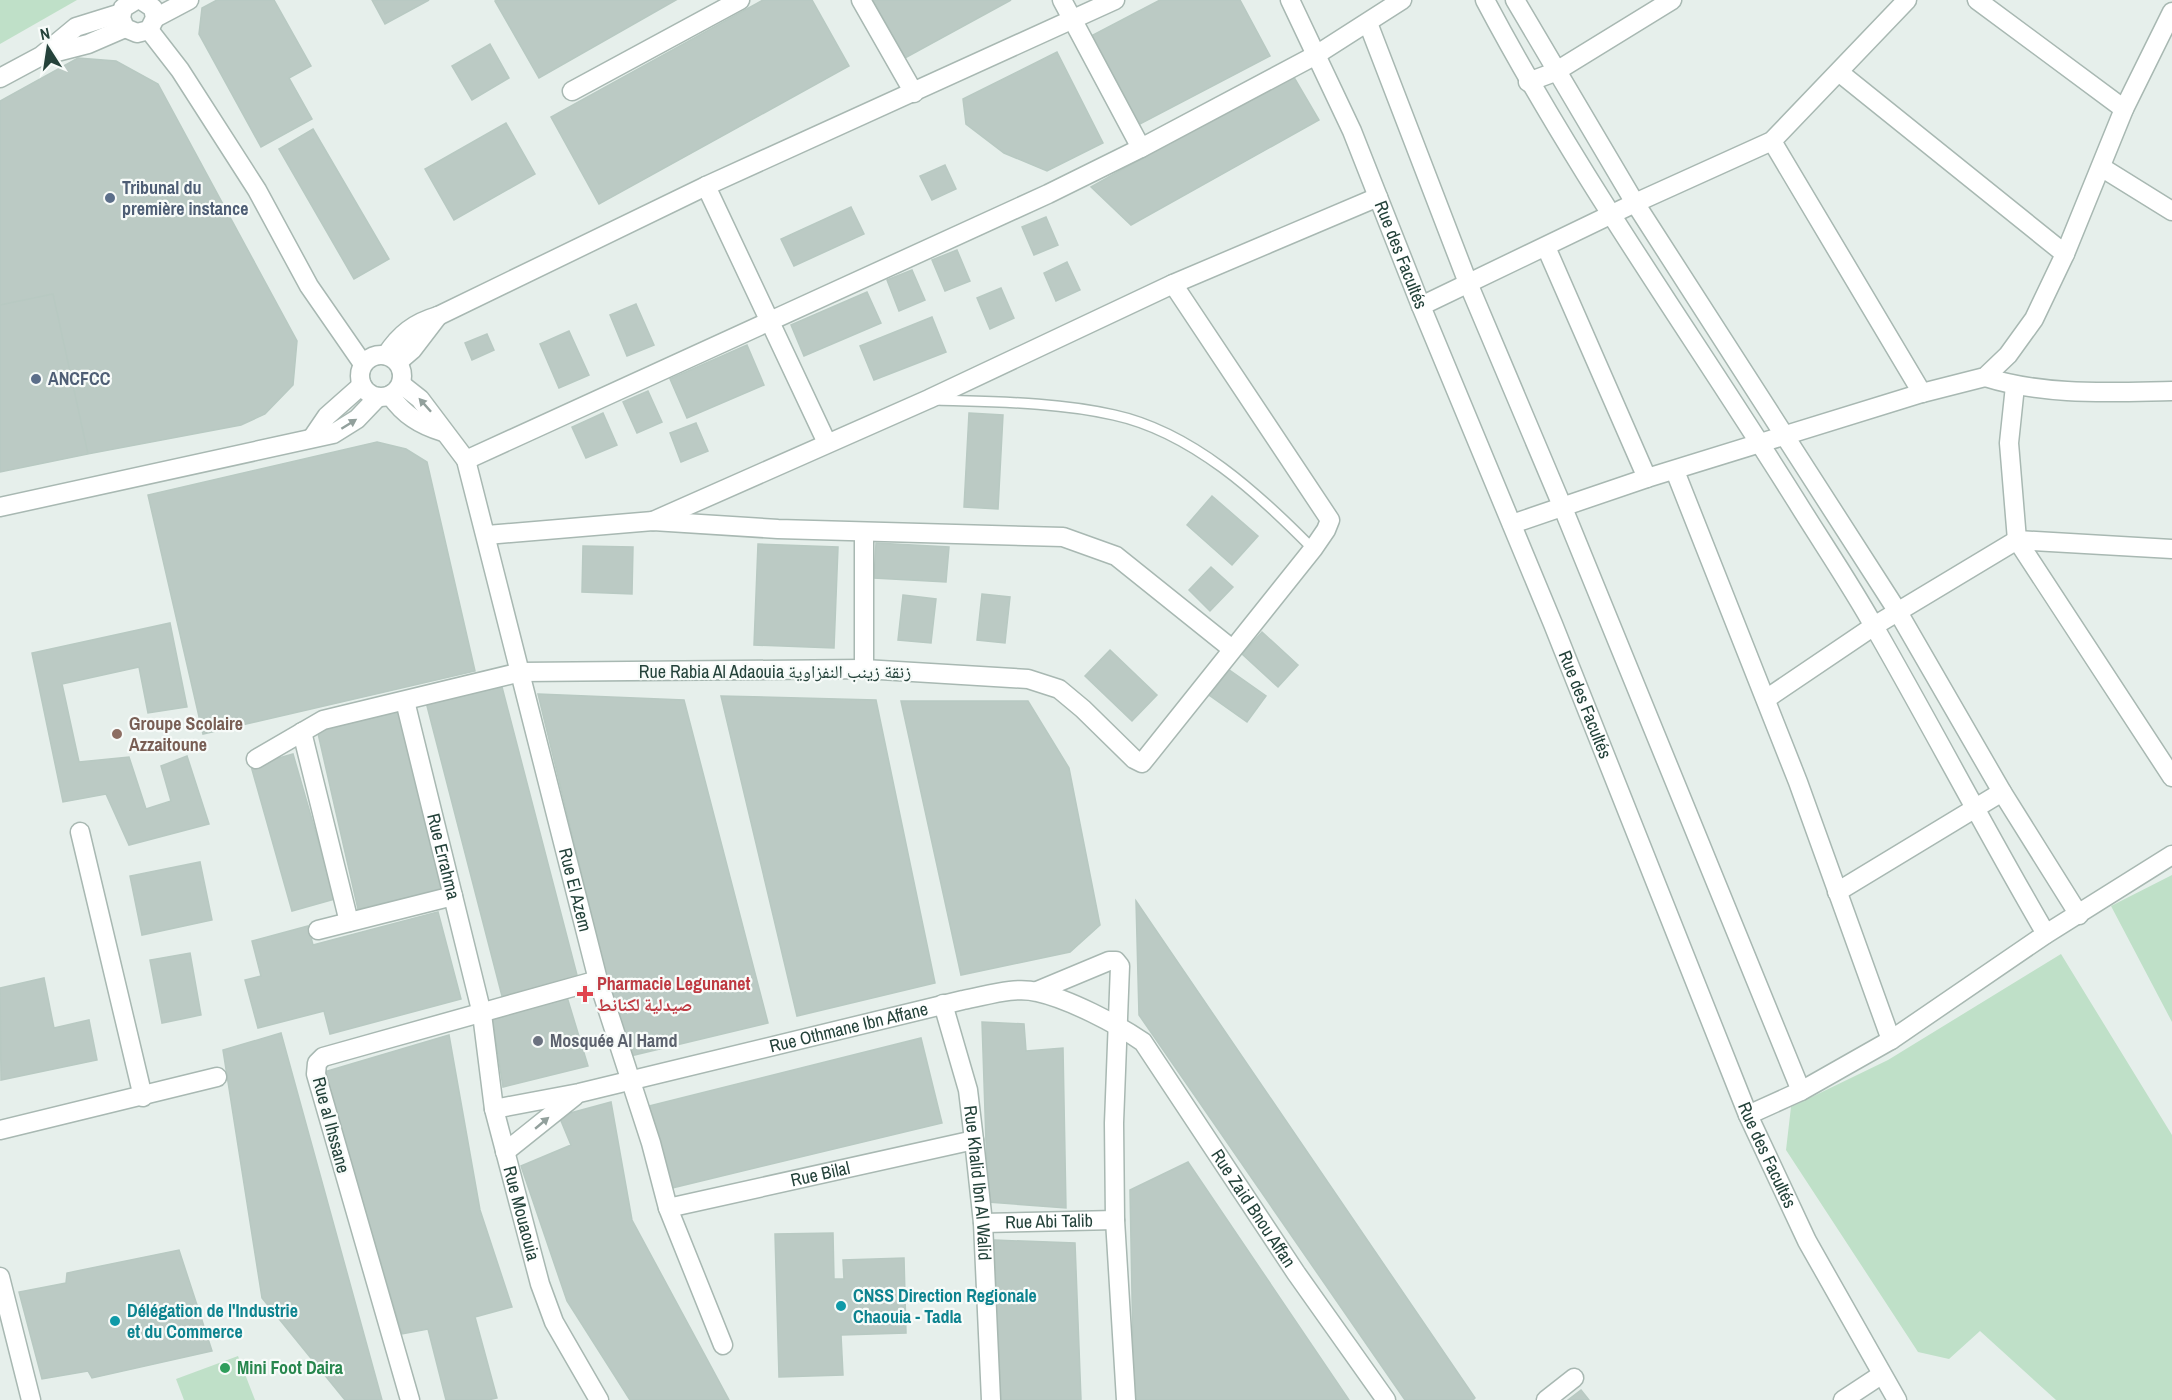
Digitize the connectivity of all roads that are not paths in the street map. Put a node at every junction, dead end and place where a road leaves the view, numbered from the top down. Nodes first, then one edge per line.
1 (136, 0) edge
2 (143, 0) edge
3 (189, 0) edge
4 (740, 0) edge
5 (861, 0) edge
6 (1062, 0) edge
7 (1115, 0) edge
8 (1290, 0) edge
9 (1402, 0) edge
10 (1485, 0) edge
11 (1515, 0) edge
12 (1672, 0) edge
13 (1907, 0) edge
14 (1977, 0) edge
15 (2170, 19) edge
16 (123, 20) junction
17 (1073, 20) junction
18 (1368, 23) junction
19 (152, 24) junction
20 (1316, 55) junction
21 (1555, 72) junction
22 (1840, 73) junction
23 (0, 78) edge
24 (1528, 82) junction
25 (572, 91) dead end
26 (914, 93) junction
27 (2124, 109) junction
28 (1772, 141) junction
29 (1141, 148) junction
30 (2101, 167) junction
31 (706, 186) junction
32 (1378, 197) junction
33 (1635, 203) junction
34 (2172, 211) edge
35 (1609, 216) junction
36 (1546, 247) junction
37 (2065, 254) junction
38 (1467, 283) junction
39 (1173, 284) junction
40 (1421, 306) junction
41 (771, 321) junction
42 (392, 359) junction
43 (363, 364) junction
44 (1985, 377) junction
45 (362, 385) junction
46 (2015, 387) junction
47 (2172, 391) edge
48 (390, 392) junction
49 (1922, 393) junction
50 (929, 399) junction
51 (1784, 437) junction
52 (312, 438) junction
53 (827, 443) junction
54 (1761, 444) junction
55 (466, 460) junction
56 (1675, 471) junction
57 (1647, 478) junction
58 (0, 507) edge
59 (1563, 508) junction
60 (653, 521) junction
61 (1512, 524) junction
62 (864, 532) junction
63 (487, 535) junction
64 (2018, 540) junction
65 (1313, 549) junction
66 (2172, 549) edge
67 (1898, 612) junction
68 (1874, 626) junction
69 (1232, 650) junction
70 (864, 669) junction
71 (521, 672) junction
72 (1766, 699) junction
73 (405, 701) junction
74 (302, 732) junction
75 (256, 759) dead end
76 (2172, 777) edge
77 (2002, 792) junction
78 (1974, 810) junction
79 (80, 832) dead end
80 (2172, 855) edge
81 (1837, 892) junction
82 (453, 896) junction
83 (2079, 915) junction
84 (349, 922) junction
85 (318, 930) dead end
86 (2046, 934) junction
87 (598, 980) junction
88 (1037, 991) junction
89 (943, 1004) junction
90 (482, 1014) junction
91 (1117, 1024) junction
92 (1891, 1040) junction
93 (217, 1077) dead end
94 (628, 1081) junction
95 (1801, 1091) junction
96 (579, 1093) junction
97 (143, 1097) junction
98 (494, 1109) junction
99 (1748, 1115) junction
100 (0, 1130) edge
101 (974, 1140) junction
102 (505, 1152) junction
103 (668, 1208) junction
104 (1114, 1220) junction
105 (983, 1223) junction
106 (0, 1277) edge
107 (8, 1344) edge
108 (723, 1345) dead end
109 (1881, 1375) junction
110 (1574, 1378) dead end
111 (31, 1400) edge
112 (410, 1400) edge
113 (599, 1400) edge
114 (991, 1400) edge
115 (1126, 1400) edge
116 (1386, 1400) edge
117 (1546, 1400) edge
118 (1843, 1400) edge
119 (1897, 1400) edge

1 - 16 street
2 - 19 street
3 - 19 street
4 - 25 street
5 - 26 street
6 - 17 street
7 - 17 street
8 - 20 street, Rue des Facultés
9 - 18 street
10 - 24 street
11 - 21 street
12 - 21 street
13 - 22 street
14 - 27 street
15 - 27 street
16 - 19 street
16 - 23 street
17 - 26 street
17 - 29 street
18 - 20 street
18 - 38 street
19 - 43 street
20 - 29 street
20 - 32 street, Rue des Facultés
21 - 24 street
21 - 33 street
22 - 28 street
22 - 37 street
24 - 35 street
26 - 31 street
27 - 30 street
28 - 33 street
28 - 49 street
29 - 41 street
30 - 34 street
30 - 37 street
31 - 41 street
31 - 42 street
32 - 39 street
32 - 40 street, Rue des Facultés
33 - 35 street
33 - 51 street
35 - 36 street
35 - 54 street
36 - 38 street
36 - 57 street
37 - 44 street
38 - 40 street
38 - 59 street
39 - 50 street
39 - 65 street
40 - 61 street, Rue des Facultés
41 - 53 street
41 - 55 street
42 - 43 street
42 - 48 street
43 - 45 street
44 - 46 street
44 - 49 street
45 - 48 street
45 - 52 street
46 - 47 street
46 - 64 street
52 -> 48 street
48 - 55 street, Rue El Azem
49 - 51 street
50 - 53 street
50 - 65 lane
51 - 54 street
51 - 67 street
52 - 58 street
53 - 60 street
54 - 56 street
54 - 68 street
55 - 63 street, Rue El Azem
56 - 57 street
56 - 72 street
57 - 59 street
59 - 61 street
59 - 95 street
60 - 62 street
60 - 63 street
61 - 99 street, Rue des Facultés
62 - 69 street
62 - 70 street
63 - 71 street, Rue El Azem
64 - 66 street
64 - 67 street
64 - 76 street
65 - 69 street
67 - 68 street
67 - 77 street
68 - 72 street
68 - 78 street
69 - 70 street, Rue Rabia Al Adaouia زنقة زينب النفزاوية
70 - 71 street, Rue Rabia Al Adaouia زنقة زينب النفزاوية
71 - 73 street, Rue Rabia Al Adaouia زنقة زينب النفزاوية
71 - 87 street, Rue El Azem
72 - 81 street
73 - 74 street, Rue Rabia Al Adaouia زنقة زينب النفزاوية
73 - 82 street, Rue Errahma
74 - 75 street, Rue Rabia Al Adaouia زنقة زينب النفزاوية
74 - 84 street
77 - 78 street
77 - 83 street
78 - 81 street
78 - 86 street
79 - 97 street
80 - 83 street
81 - 92 street
82 - 84 street
82 - 90 street, Rue Errahma
83 - 86 street
84 - 85 street
86 - 92 street
87 - 90 street, Rue al Ihssane
87 - 94 street, Rue El Azem
88 - 89 street, Rue Othmane Ibn Affane
88 - 91 street, Rue Othmane Ibn Affane
88 - 91 street
89 - 94 street, Rue Othmane Ibn Affane
89 - 101 street, Rue Khalid Ibn Al Walid
90 - 98 street, Rue Mouaouia
90 - 112 street, Rue al Ihssane
91 - 104 street
91 - 116 street, Rue Zaid Bnou Affan
92 - 95 street
93 - 97 street
94 - 96 street, Rue Othmane Ibn Affane
94 - 103 street, Rue El Azem
95 - 99 street
96 - 98 street, Rue Othmane Ibn Affane
102 -> 96 street, Rue Othmane Ibn Affane
97 - 100 street
98 - 102 street, Rue Mouaouia
99 - 109 street, Rue des Facultés
101 - 103 street, Rue Bilal
101 - 105 street, Rue Khalid Ibn Al Walid
102 - 113 street, Rue Mouaouia
103 - 108 street, Rue El Azem
104 - 105 street, Rue Abi Talib
104 - 115 street
105 - 114 street, Rue Khalid Ibn Al Walid
106 - 107 street
107 - 111 street
109 - 118 street
109 - 119 street, Rue des Facultés
110 - 117 street

